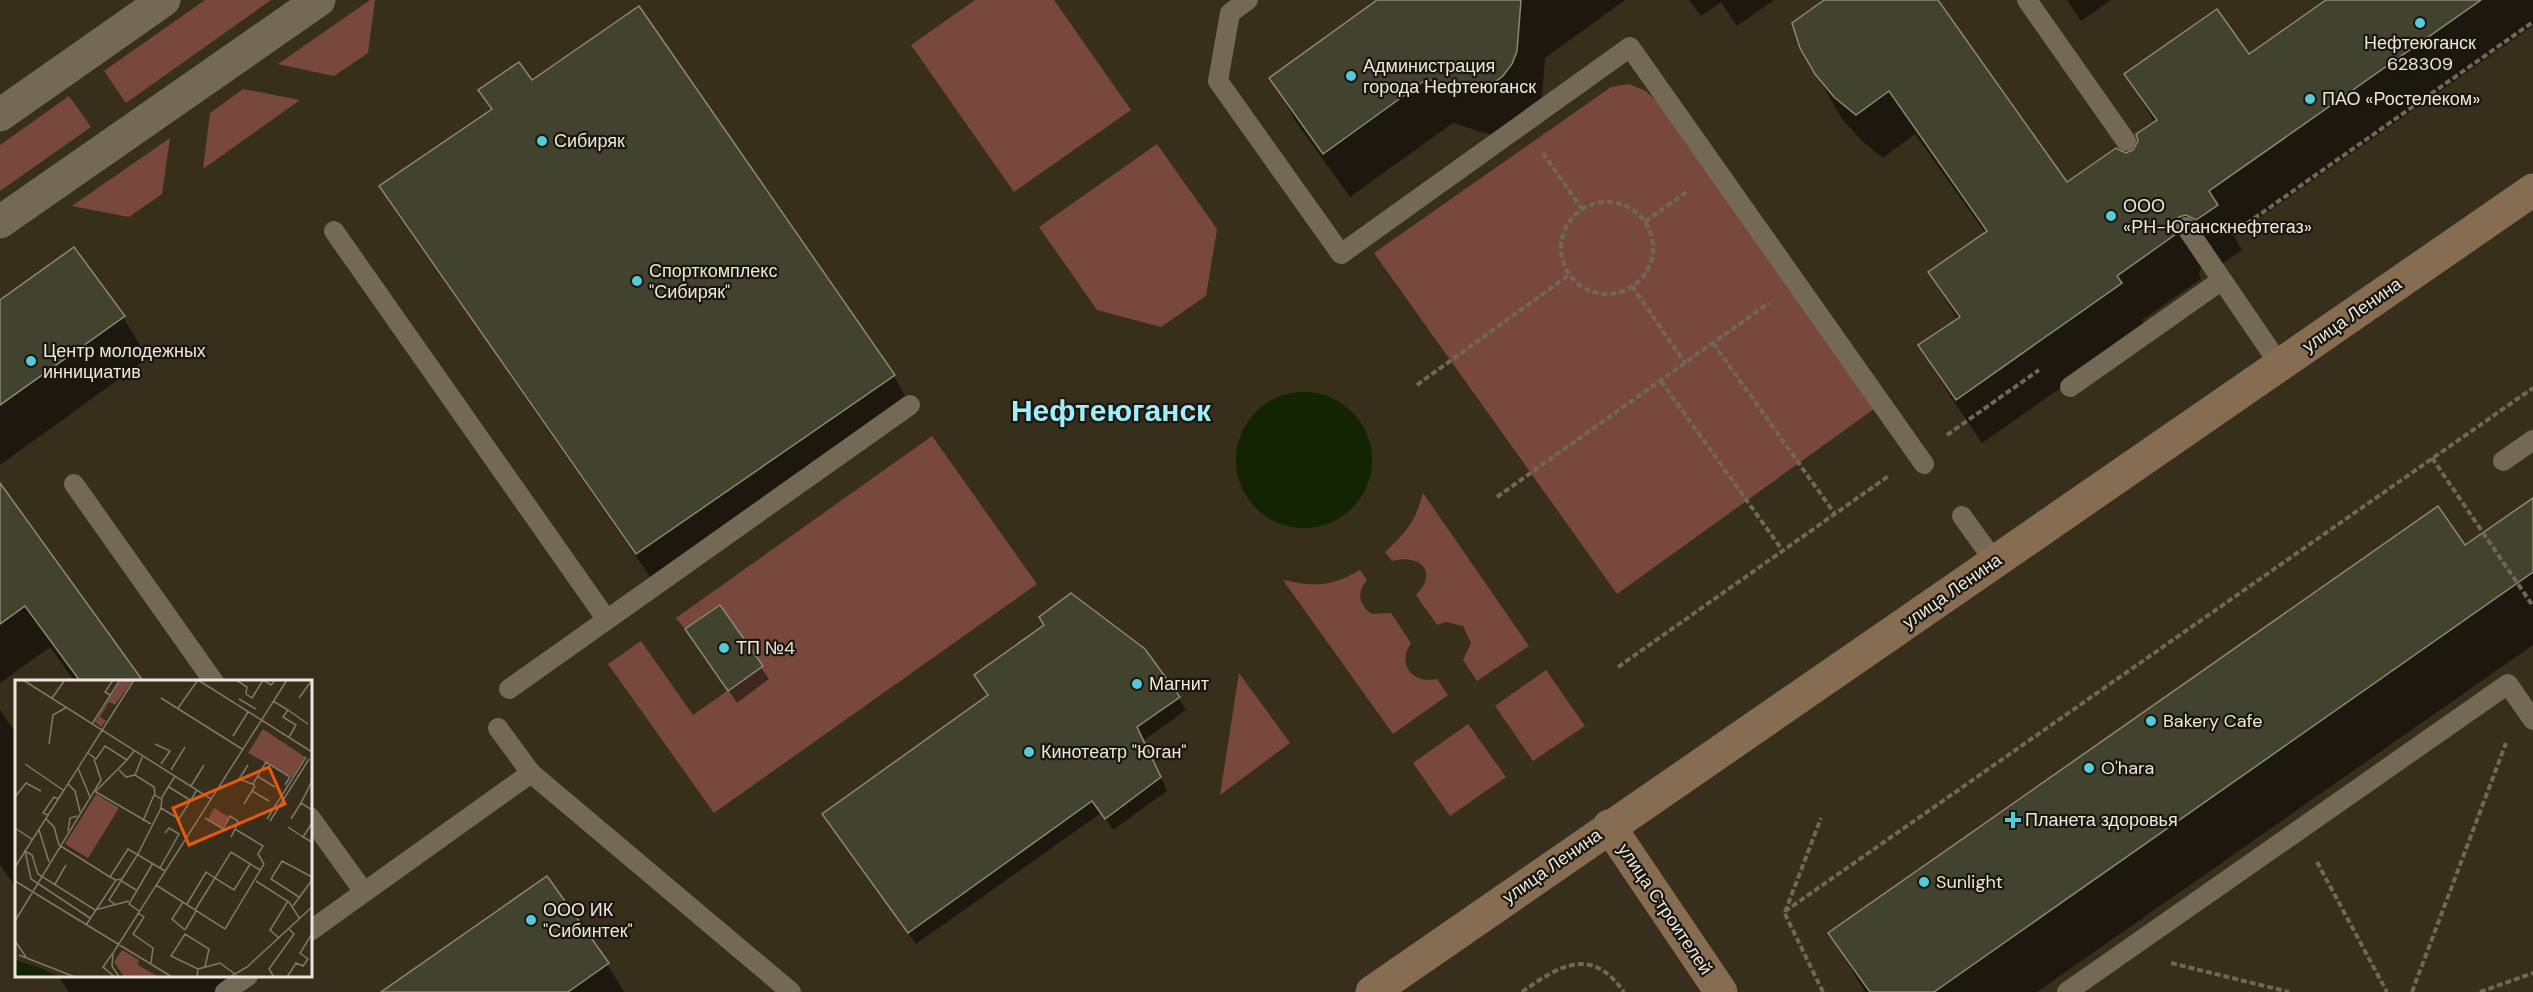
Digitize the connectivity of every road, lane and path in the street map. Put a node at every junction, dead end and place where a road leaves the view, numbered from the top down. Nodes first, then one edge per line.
1 (164, 0) edge
2 (319, 0) edge
3 (1248, 0) edge
4 (2027, 0) edge
5 (0, 115) edge
6 (2126, 141) dead end
7 (1541, 150) dead end
8 (1691, 189) dead end
9 (2533, 190) edge
10 (1582, 209) junction
11 (0, 222) edge
12 (1645, 222) junction
13 (2186, 227) dead end
14 (334, 231) dead end
15 (1569, 275) junction
16 (2222, 280) junction
17 (1632, 286) junction
18 (1770, 303) dead end
19 (1713, 343) junction
20 (1685, 363) junction
21 (2280, 365) junction
22 (1661, 380) junction
23 (1417, 385) dead end
24 (2070, 387) dead end
25 (2533, 388) edge
26 (910, 405) dead end
27 (2533, 440) edge
28 (2432, 458) junction
29 (2503, 461) dead end
30 (1924, 464) dead end
31 (74, 484) dead end
32 (1497, 497) dead end
33 (1835, 514) dead end
34 (1962, 516) dead end
35 (1783, 550) dead end
36 (1995, 562) junction
37 (2533, 606) edge
38 (607, 620) junction
39 (1684, 620) dead end
40 (1618, 667) dead end
41 (213, 680) edge
42 (509, 689) dead end
43 (2521, 703) junction
44 (2533, 720) edge
45 (498, 728) dead end
46 (531, 773) junction
47 (1821, 818) dead end
48 (312, 820) edge
49 (1609, 826) junction
50 (2300, 829) junction
51 (364, 892) junction
52 (1784, 912) junction
53 (312, 930) edge
54 (2125, 952) junction
55 (2533, 973) edge
56 (245, 977) edge
57 (2074, 990) edge
58 (225, 992) edge
59 (791, 992) edge
60 (1372, 992) edge
61 (1522, 992) edge
62 (1624, 992) edge
63 (1721, 992) edge
64 (1822, 992) edge
65 (2289, 992) edge
66 (2387, 992) edge
67 (2412, 992) edge
68 (2480, 992) edge

1 - 5 street
2 - 11 street
3 - 30 lane
4 - 6 lane
7 - 10 path
8 - 12 path
9 - 21 main road, улица Ленина
10 - 12 path
10 - 15 path
12 - 17 path
13 - 16 lane
14 - 38 lane
15 - 17 path
15 - 23 path
16 - 21 lane
16 - 24 lane
17 - 20 path
18 - 19 path
19 - 20 path
19 - 33 path
20 - 22 path
21 - 36 main road, улица Ленина
22 - 32 path
22 - 35 path
25 - 28 path
26 - 38 lane
27 - 29 lane
28 - 37 path
28 - 52 path
31 - 41 lane
34 - 36 lane
36 - 49 main road, улица Ленина
38 - 42 lane
39 - 40 path
43 - 44 lane
43 - 50 lane
43 - 67 path
45 - 46 lane
46 - 51 lane
46 - 59 lane
47 - 52 path
48 - 51 lane
49 - 60 main road, улица Ленина
49 - 63 main road, улица Строителей
50 - 54 lane
50 - 66 path
51 - 53 lane
52 - 64 path
54 - 57 lane
54 - 65 path
55 - 68 path
56 - 58 lane
61 - 62 path

